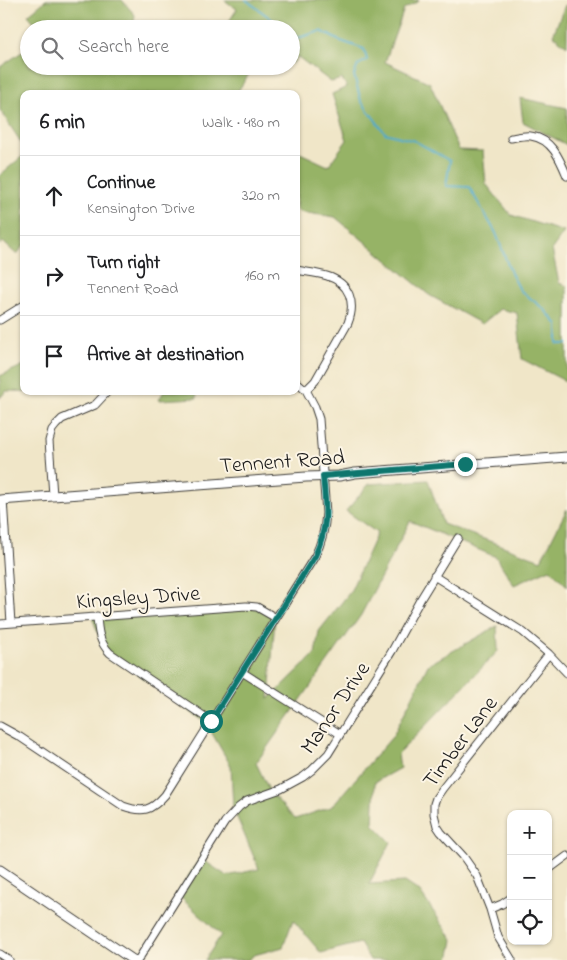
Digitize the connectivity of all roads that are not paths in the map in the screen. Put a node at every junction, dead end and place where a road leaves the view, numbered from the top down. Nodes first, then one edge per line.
1 (511, 138) dead end
2 (567, 176) edge
3 (300, 271) edge
4 (20, 308) edge
5 (0, 320) edge
6 (300, 385) edge
7 (306, 390) junction
8 (104, 395) edge
9 (567, 457) edge
10 (323, 476) junction
11 (53, 495) junction
12 (2, 500) edge
13 (458, 538) dead end
14 (434, 576) junction
15 (97, 616) junction
16 (276, 618) junction
17 (11, 623) junction
18 (0, 624) edge
19 (549, 654) junction
20 (242, 672) junction
21 (567, 673) edge
22 (211, 721) junction
23 (0, 726) edge
24 (340, 734) junction
25 (567, 856) edge
26 (552, 867) edge
27 (0, 870) edge
28 (508, 900) edge
29 (490, 910) junction
30 (0, 954) edge
31 (9, 960) edge
32 (133, 960) edge
33 (138, 960) edge
34 (512, 960) edge

1 - 2 street
3 - 7 street
4 - 5 street
6 - 7 street
7 - 10 street
8 - 11 street
9 - 10 street, Tennent Road
10 - 11 street, Tennent Road
10 - 16 street
11 - 12 street, Tennent Road
12 - 17 street
13 - 14 street, Manor Drive
14 - 19 street
14 - 24 street, Manor Drive
15 - 16 street, Kingsley Drive
15 - 17 street, Kingsley Drive
15 - 22 street
16 - 20 street
17 - 18 street, Kingsley Drive
19 - 21 street
19 - 29 street, Timber Lane
20 - 22 street
20 - 24 street
22 - 23 street
24 - 33 street, Manor Drive
25 - 26 street
27 - 32 street
28 - 29 street
29 - 34 street, Timber Lane
30 - 31 street

